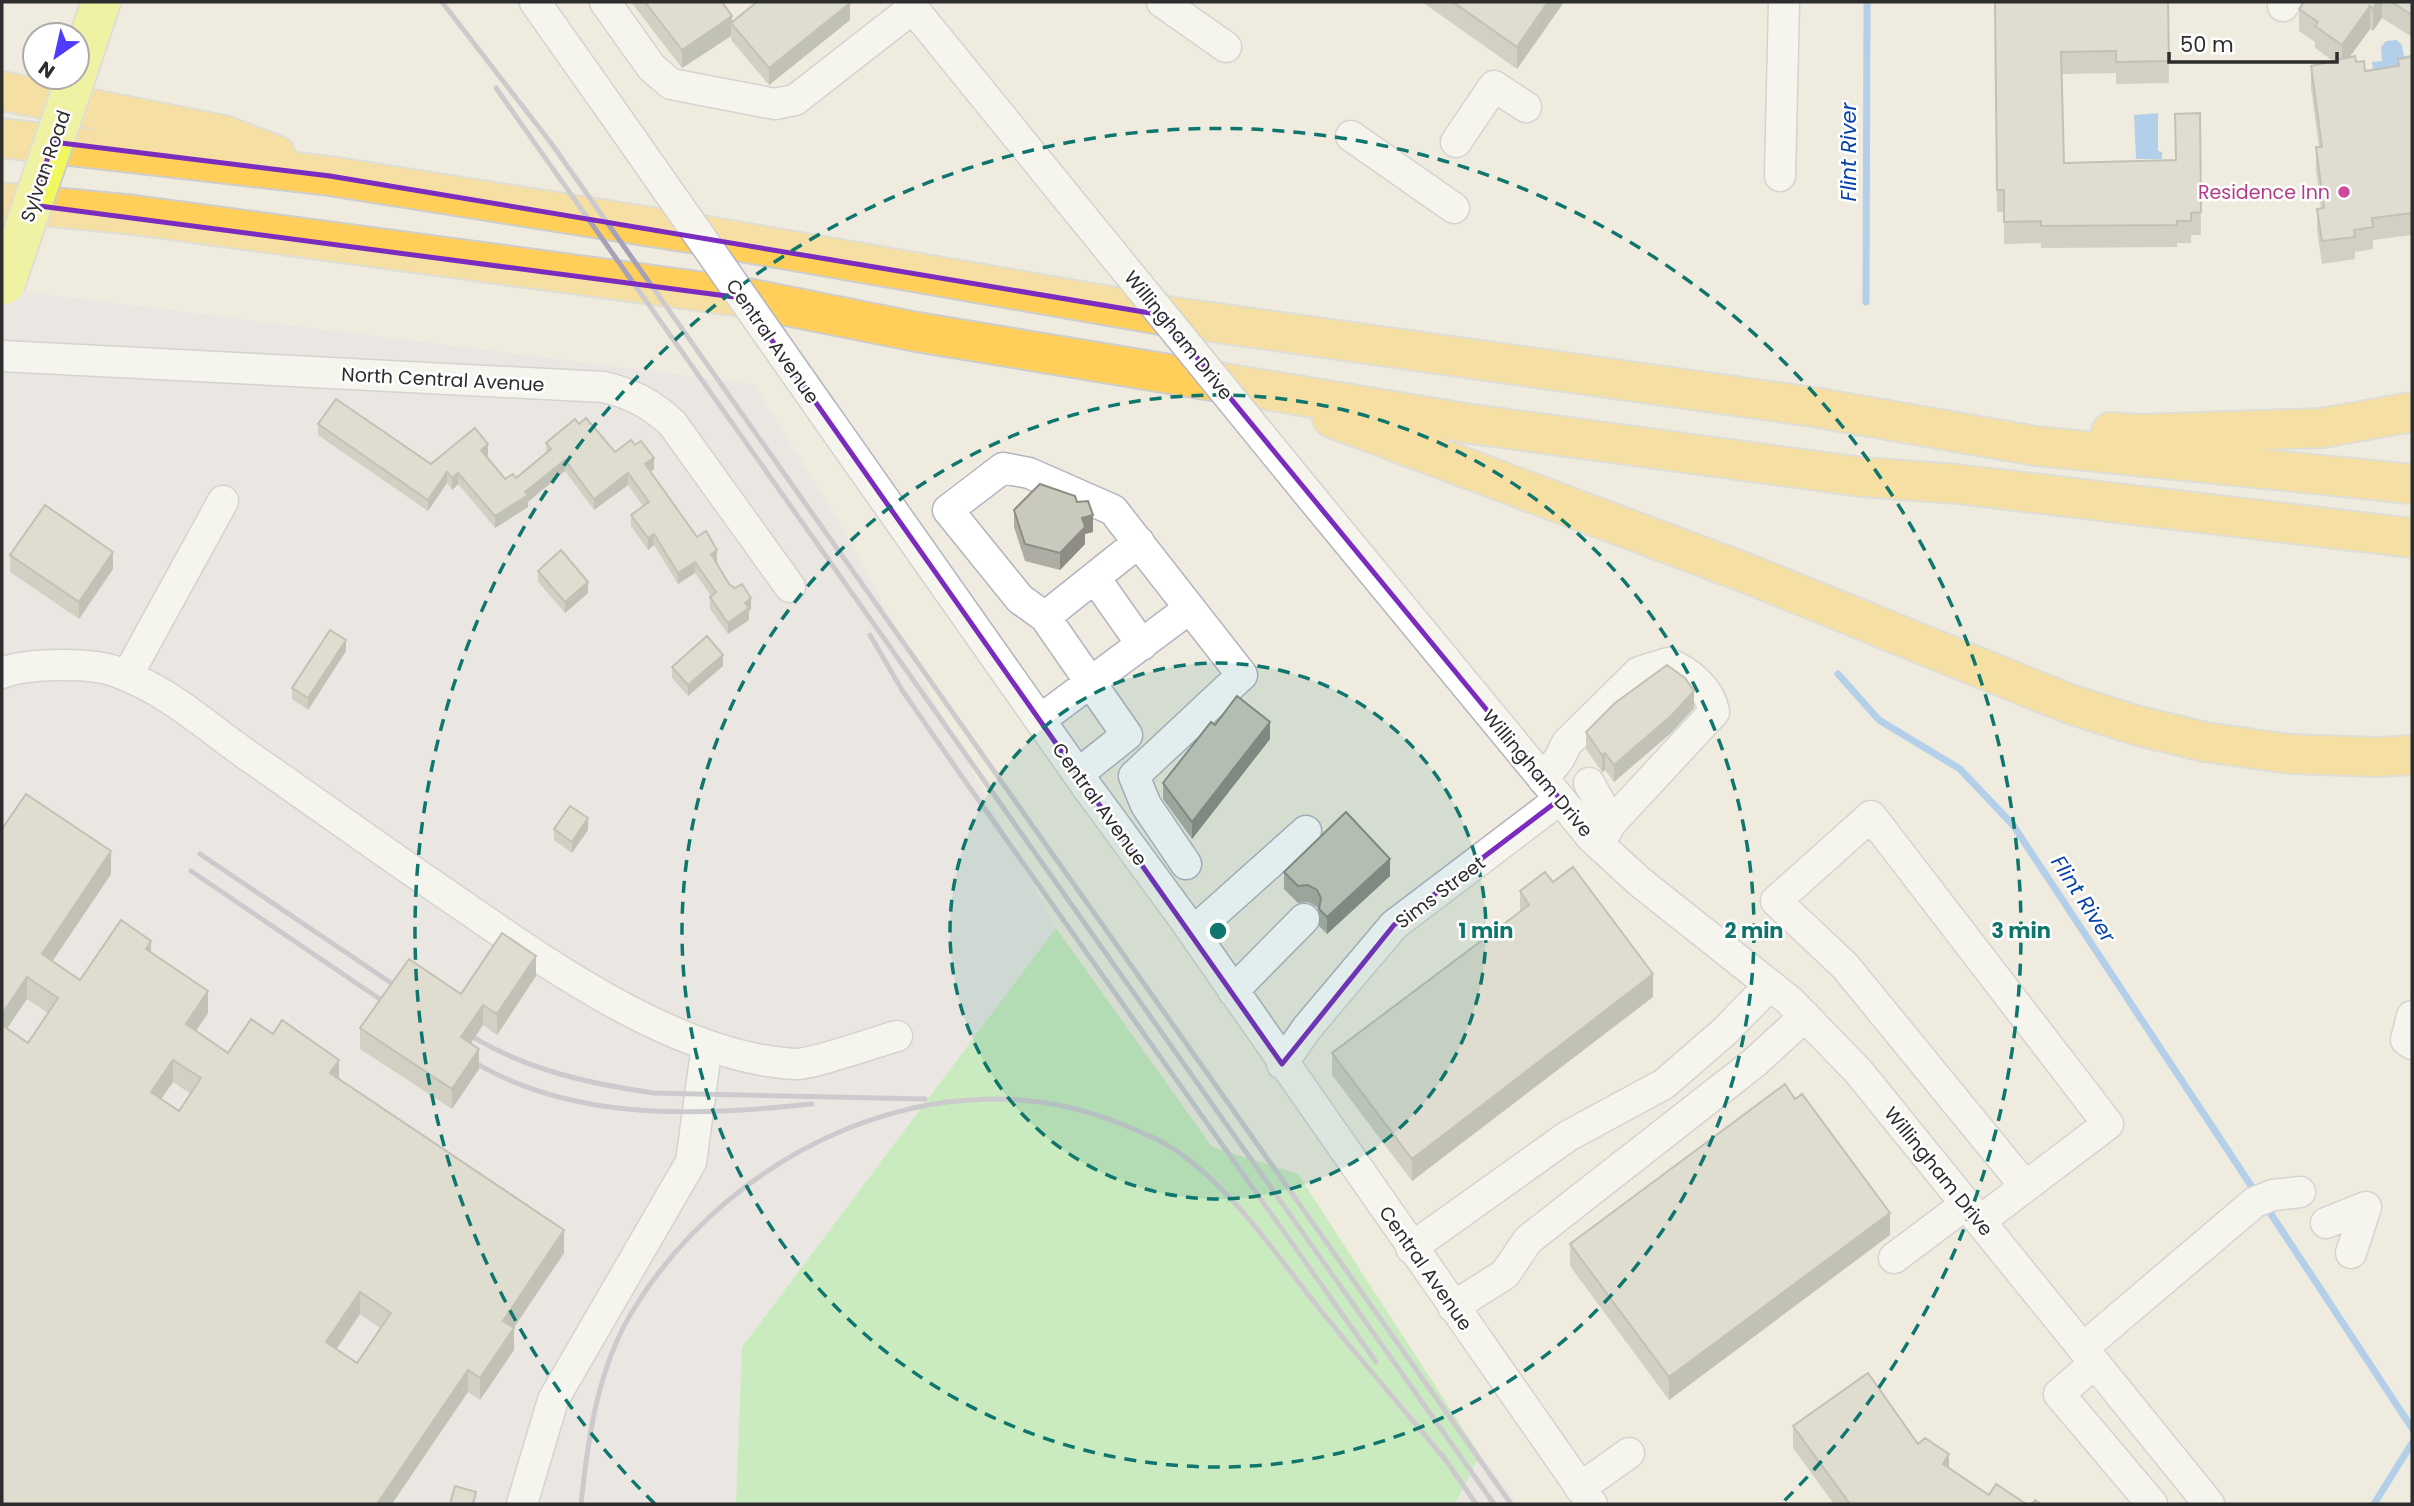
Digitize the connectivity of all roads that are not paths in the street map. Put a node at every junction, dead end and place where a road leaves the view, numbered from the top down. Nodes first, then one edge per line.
1 (535, 2) edge
2 (605, 2) edge
3 (1784, 2) edge
4 (910, 5) edge
5 (1173, 5) edge
6 (98, 13) edge
7 (91, 33) edge
8 (1226, 47) dead end
9 (71, 91) edge
10 (2, 92) edge
11 (1526, 107) dead end
12 (1351, 136) dead end
13 (2, 138) edge
14 (1456, 142) dead end
15 (330, 176) junction
16 (1780, 176) dead end
17 (2, 202) edge
18 (1454, 208) dead end
19 (3, 290) edge
20 (2, 356) edge
21 (1255, 389) junction
22 (1813, 407) junction
23 (2412, 412) edge
24 (2412, 484) edge
25 (223, 501) dead end
26 (2412, 538) edge
27 (1139, 542) junction
28 (1095, 578) junction
29 (790, 587) dead end
30 (1190, 608) junction
31 (1045, 617) junction
32 (1142, 645) junction
33 (2, 673) edge
34 (127, 676) junction
35 (1092, 684) junction
36 (1040, 720) junction
37 (1127, 735) junction
38 (2412, 755) edge
39 (1149, 763) junction
40 (1078, 774) junction
41 (1566, 779) junction
42 (1306, 831) dead end
43 (1605, 834) junction
44 (1186, 864) dead end
45 (1304, 919) dead end
46 (1193, 932) junction
47 (1770, 985) junction
48 (1233, 991) junction
49 (1805, 1016) junction
50 (2412, 1016) edge
51 (897, 1036) dead end
52 (2412, 1044) edge
53 (707, 1045) junction
54 (1282, 1064) junction
55 (2025, 1186) junction
56 (2300, 1192) dead end
57 (1973, 1212) junction
58 (2326, 1223) dead end
59 (1411, 1248) junction
60 (2351, 1253) dead end
61 (1894, 1258) dead end
62 (1454, 1307) junction
63 (2089, 1356) junction
64 (2160, 1443) junction
65 (1629, 1453) dead end
66 (2124, 1471) junction
67 (2190, 1480) junction
68 (1586, 1496) edge
69 (522, 1504) edge
70 (2152, 1504) edge
71 (2158, 1504) edge
72 (2210, 1504) edge

1 - 36 street, Central Avenue, bridge
2 - 4 street
3 - 16 street
4 - 41 street, Willingham Drive, bridge
5 - 8 street
6 - 7 main road, Sylvan Road
9 - 19 main road, Sylvan Road, bridge
10 - 15 highway
11 - 14 street
12 - 18 street
13 - 15 highway
15 - 22 highway
17 - 21 highway
20 - 29 street, North Central Avenue
21 - 26 highway
21 - 38 highway
22 - 23 highway
22 - 24 highway
25 - 34 street
27 - 28 street
27 - 30 street
27 - 31 street
28 - 31 street
28 - 32 street
30 - 32 street
30 - 39 street
31 - 35 street
32 - 35 street
33 - 34 street
34 - 53 street
35 - 36 street
35 - 37 street
36 - 40 street, Central Avenue
37 - 39 street
37 - 40 street
39 - 44 street
40 - 46 street, Central Avenue
41 - 43 street, Willingham Drive
41 - 43 street, Sims Street
41 - 54 street, Sims Street
42 - 46 street
43 - 47 street, Willingham Drive
45 - 48 street
46 - 48 street, Central Avenue
47 - 49 street, Willingham Drive
47 - 59 street
48 - 54 street, Central Avenue
49 - 57 street, Willingham Drive
49 - 62 street
50 - 52 street
51 - 53 street
53 - 69 street
54 - 59 street, Central Avenue
55 - 55 street
55 - 57 street
56 - 63 street
57 - 61 street
57 - 63 street, Willingham Drive
58 - 60 street
59 - 62 street, Central Avenue
62 - 68 street, Central Avenue
63 - 64 street, Willingham Drive
63 - 66 street
64 - 66 street
64 - 67 street, Willingham Drive
65 - 68 street
66 - 70 street
67 - 71 street
67 - 72 street, Willingham Drive

